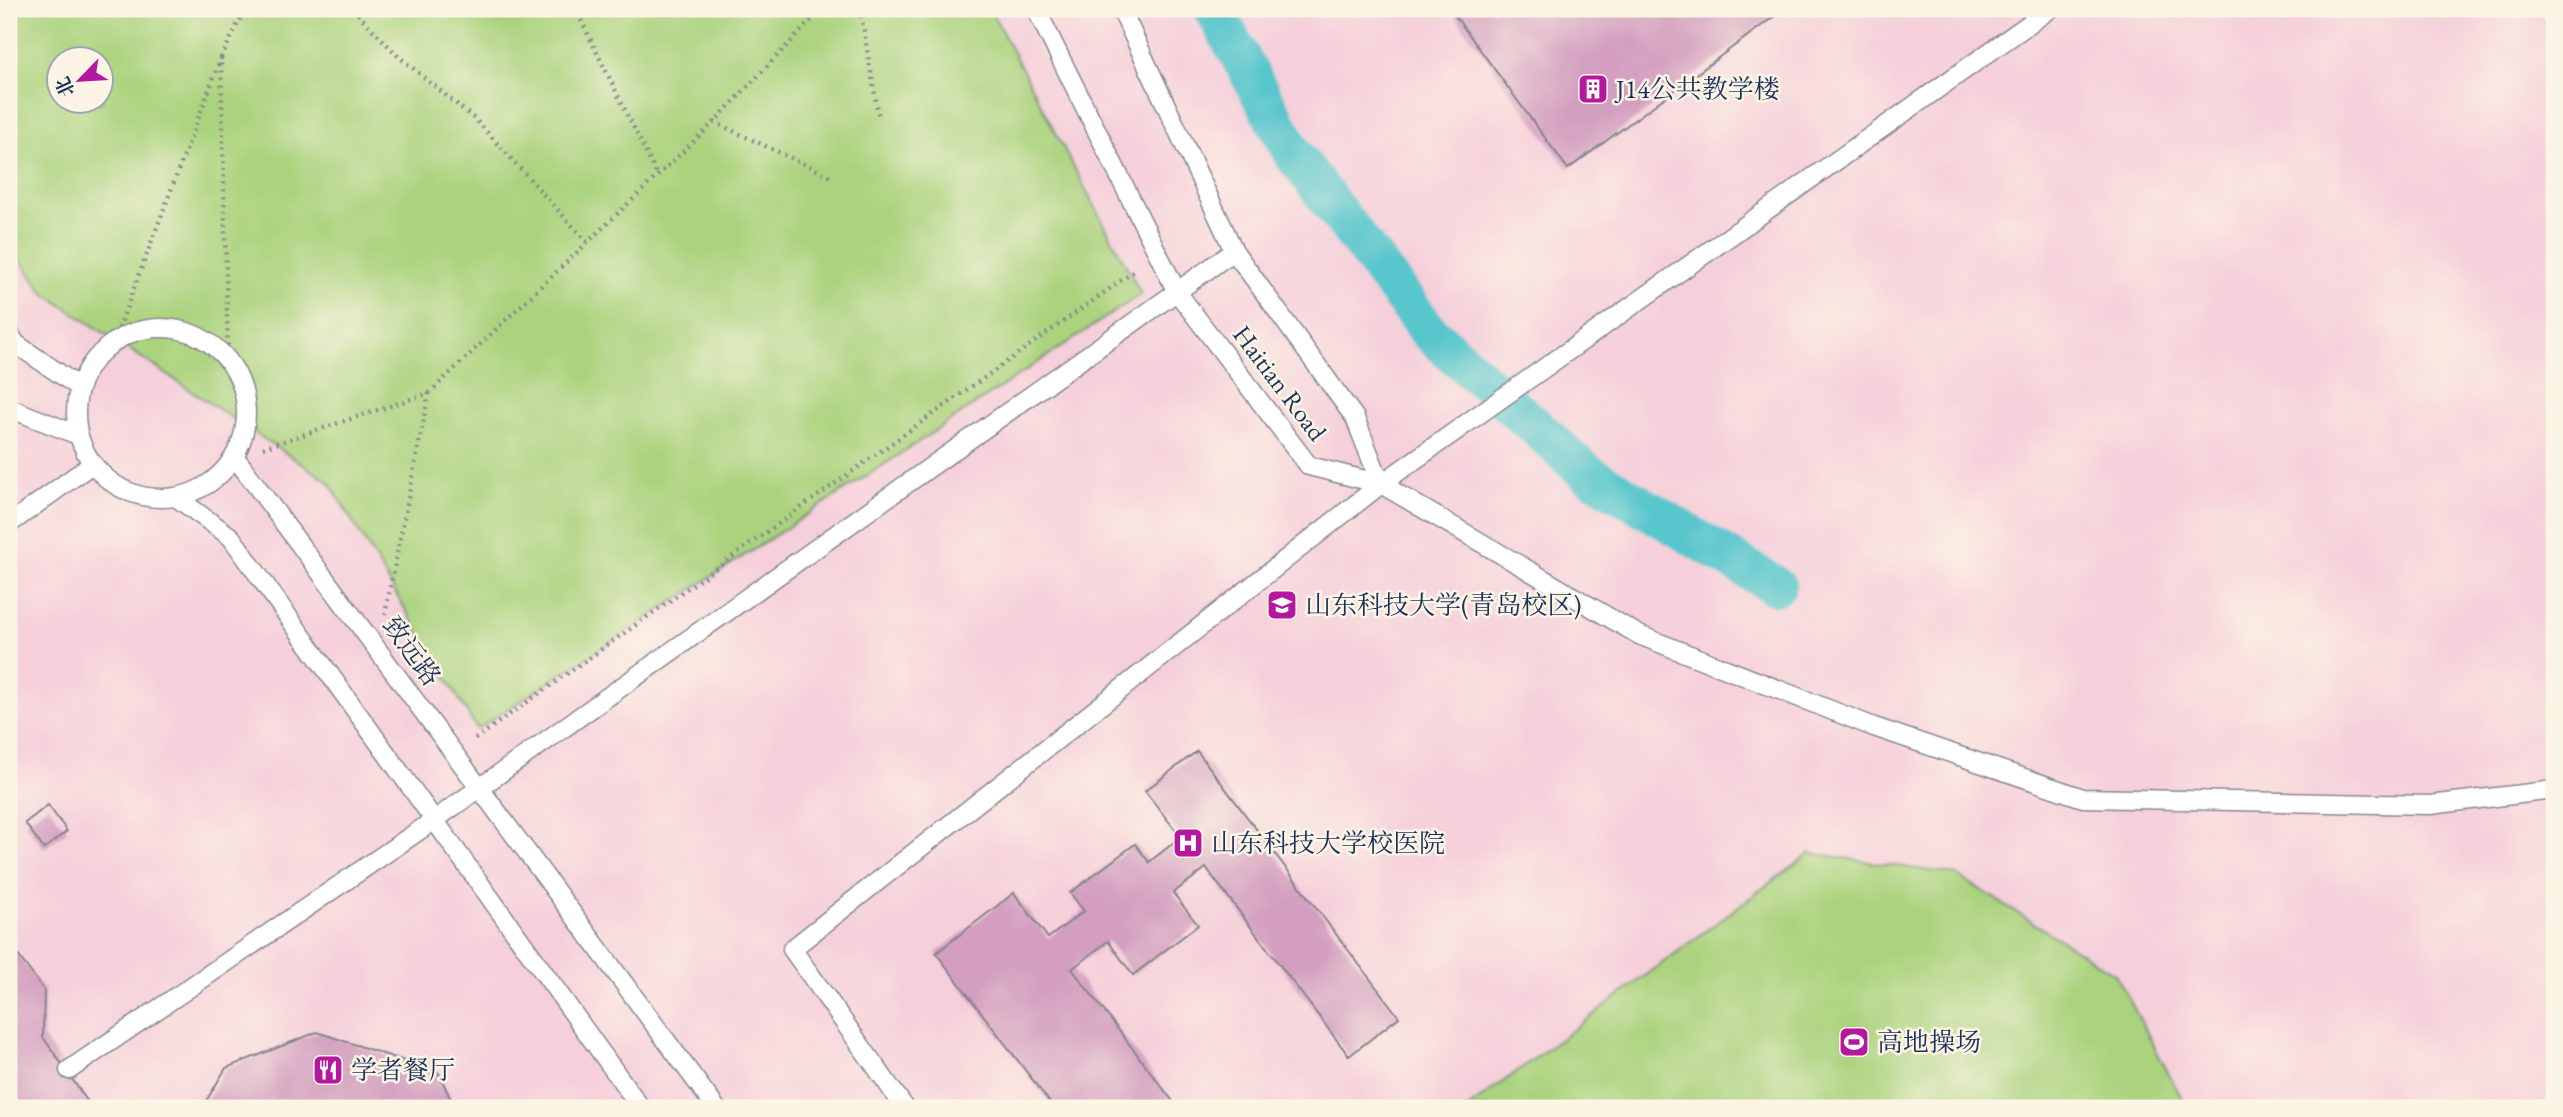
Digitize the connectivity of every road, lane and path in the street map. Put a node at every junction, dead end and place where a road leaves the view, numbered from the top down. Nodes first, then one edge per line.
1 (246, 9) edge
2 (353, 9) edge
3 (822, 9) edge
4 (860, 9) edge
5 (1036, 9) edge
6 (1121, 9) edge
7 (2050, 9) edge
8 (581, 20) dead end
9 (221, 58) junction
10 (878, 118) dead end
11 (714, 122) junction
12 (657, 175) junction
13 (834, 178) dead end
14 (586, 242) junction
15 (1234, 251) junction
16 (1158, 254) junction
17 (1177, 292) junction
18 (9, 333) edge
19 (114, 341) junction
20 (228, 361) junction
21 (79, 387) junction
22 (429, 393) junction
23 (9, 408) edge
24 (78, 435) junction
25 (235, 457) junction
26 (92, 464) junction
27 (1381, 484) junction
28 (177, 498) junction
29 (9, 524) edge
30 (378, 649) junction
31 (455, 754) junction
32 (480, 788) junction
33 (2554, 790) edge
34 (433, 821) junction
35 (69, 1070) dead end
36 (641, 1108) edge
37 (716, 1108) edge
38 (905, 1108) edge

1 - 9 path
2 - 14 path
3 - 11 path
4 - 10 path
5 - 16 lane, Haitian Road
6 - 15 lane, Haitian Road
7 - 27 lane
8 - 12 path
9 - 19 path
9 - 20 path
11 - 12 path
11 - 13 path
12 - 14 path
14 - 22 path
15 - 17 lane
15 - 27 lane, Haitian Road
16 - 17 lane, Haitian Road
16 - 31 path
17 - 27 lane, Haitian Road
17 - 32 lane
18 - 21 lane
19 - 20 lane
19 - 21 lane
20 - 25 lane
21 - 24 lane
22 - 25 path
22 - 30 path
23 - 24 lane
24 - 26 lane
25 - 28 lane
25 - 30 lane, 致远路
26 - 28 lane
26 - 29 lane
27 - 33 lane
27 - 38 lane
28 - 34 lane
30 - 31 lane, 致远路
31 - 32 lane, 致远路
32 - 34 lane
32 - 37 lane, 致远路
34 - 35 lane
34 - 36 lane

